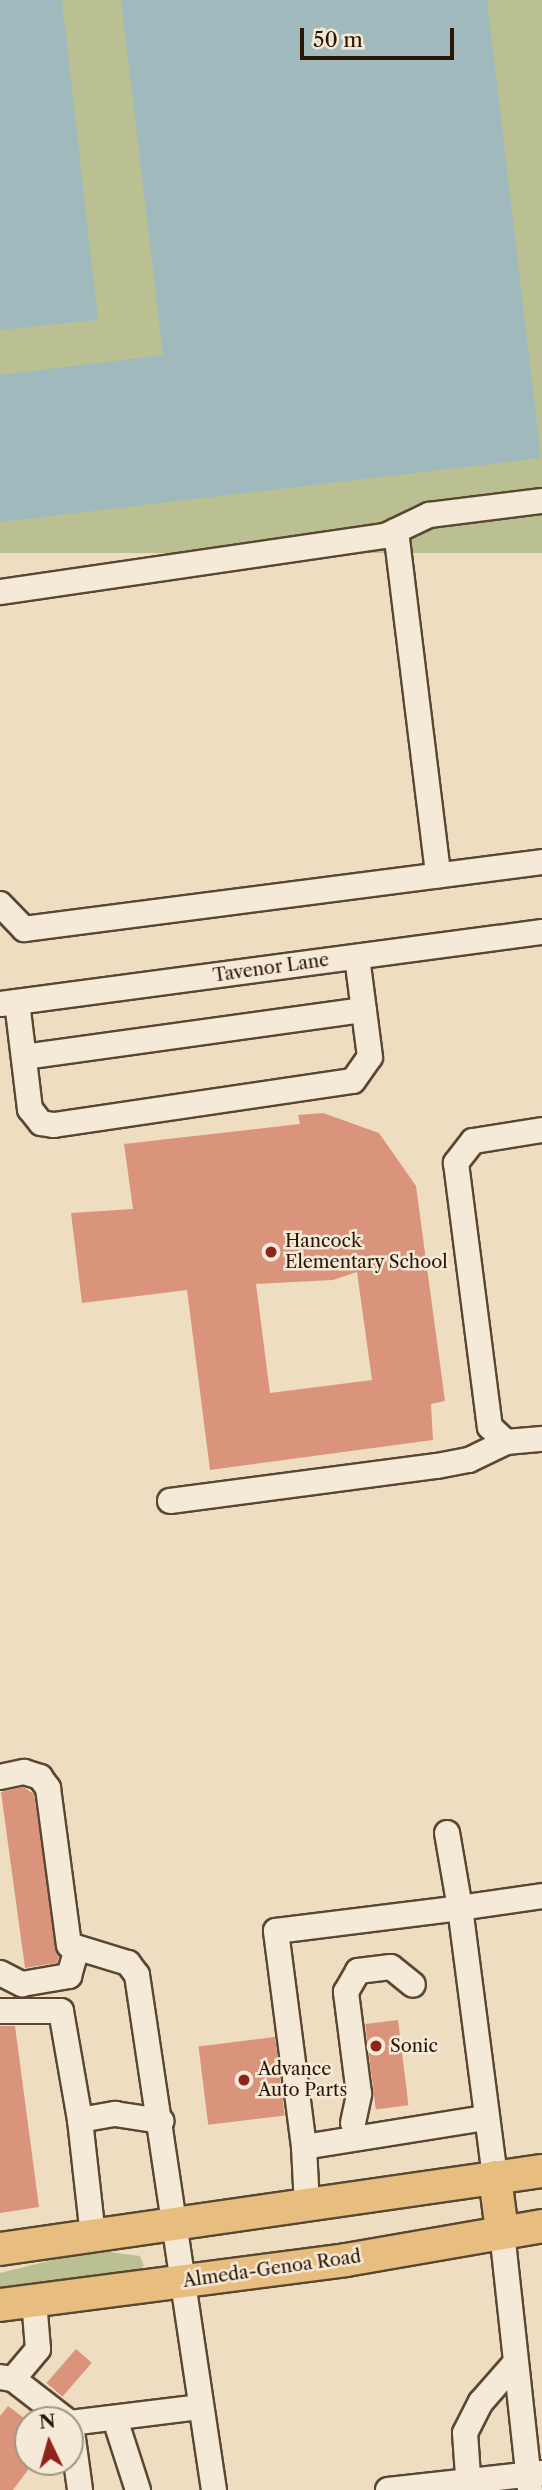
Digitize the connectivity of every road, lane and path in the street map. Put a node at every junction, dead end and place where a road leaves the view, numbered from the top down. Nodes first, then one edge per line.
1 (542, 502) edge
2 (396, 531) junction
3 (0, 592) edge
4 (542, 862) edge
5 (438, 875) junction
6 (0, 904) edge
7 (542, 932) edge
8 (357, 957) junction
9 (8, 1003) edge
10 (364, 1010) junction
11 (23, 1057) junction
12 (542, 1129) edge
13 (542, 1439) edge
14 (506, 1442) junction
15 (170, 1501) dead end
16 (0, 1777) edge
17 (447, 1833) dead end
18 (542, 1896) edge
19 (460, 1908) junction
20 (76, 1952) junction
21 (0, 1973) edge
22 (413, 1985) dead end
23 (0, 2011) edge
24 (486, 2118) junction
25 (80, 2120) junction
26 (161, 2121) junction
27 (353, 2123) dead end
28 (304, 2147) junction
29 (542, 2171) edge
30 (495, 2177) junction
31 (307, 2206) junction
32 (177, 2224) junction
33 (542, 2226) edge
34 (502, 2232) junction
35 (93, 2236) junction
36 (0, 2249) edge
37 (185, 2281) junction
38 (34, 2300) junction
39 (0, 2305) edge
40 (515, 2363) junction
41 (7, 2378) edge
42 (46, 2406) edge
43 (201, 2407) junction
44 (115, 2419) junction
45 (84, 2421) edge
46 (534, 2479) edge
47 (468, 2486) edge
48 (402, 2489) edge
49 (138, 2490) edge
50 (214, 2490) edge

1 - 2 street
2 - 3 street
2 - 5 street
4 - 5 street
5 - 6 street
7 - 8 street, Tavenor Lane
8 - 9 street, Tavenor Lane
8 - 10 street
9 - 11 street
10 - 11 street
10 - 11 street
12 - 14 street
13 - 14 street
14 - 15 street
16 - 20 street
17 - 19 street
18 - 19 street
19 - 24 street
19 - 28 street
20 - 21 street
20 - 26 street
22 - 27 street
23 - 25 street
24 - 28 street
24 - 30 street
25 - 26 street
25 - 35 street
26 - 32 street
28 - 31 street
29 - 30 main road
30 - 31 main road
30 - 34 main road
31 - 32 main road
32 - 35 main road
32 - 37 street
33 - 34 main road, Almeda-Genoa Road
34 - 37 main road, Almeda-Genoa Road
34 - 40 street
35 - 36 main road
37 - 38 main road, Almeda-Genoa Road
37 - 43 street
38 - 39 main road, Almeda-Genoa Road
38 - 41 street
40 - 46 street
40 - 47 street
41 - 42 street
43 - 44 street
43 - 50 street
44 - 45 street
44 - 49 street
46 - 47 street
47 - 48 street

